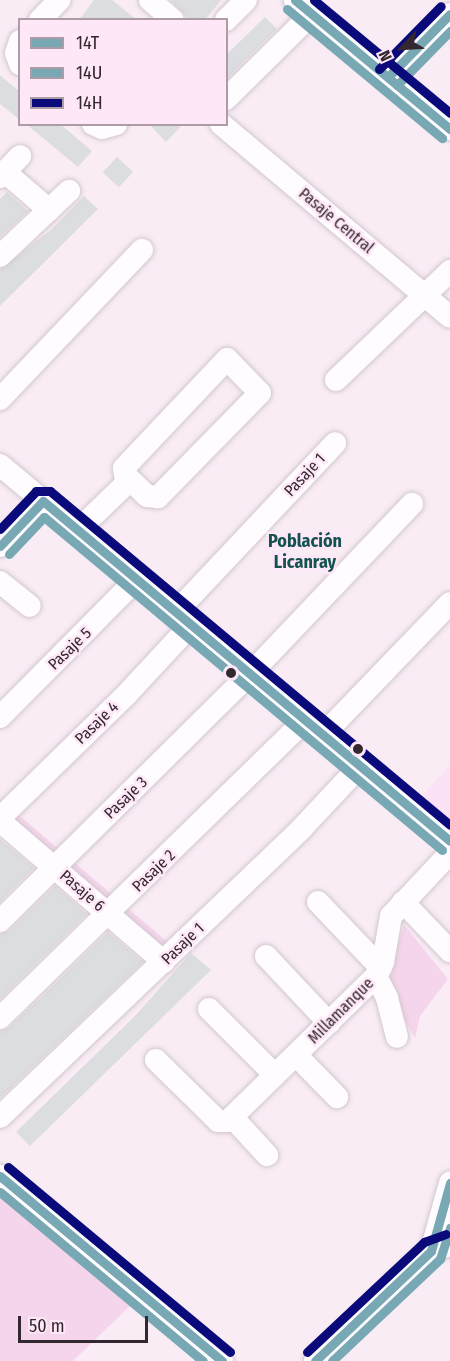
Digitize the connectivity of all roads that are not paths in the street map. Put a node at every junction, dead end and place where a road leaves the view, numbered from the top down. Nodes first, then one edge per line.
1 (59, 0) edge
2 (150, 0) edge
3 (246, 0) edge
4 (303, 7) edge
5 (450, 14) edge
6 (42, 18) edge
7 (172, 18) edge
8 (228, 18) edge
9 (388, 77) junction
10 (228, 97) edge
11 (223, 126) edge
12 (450, 129) edge
13 (8, 168) edge
14 (69, 191) dead end
15 (49, 210) junction
16 (142, 250) dead end
17 (0, 256) edge
18 (450, 271) edge
19 (425, 296) junction
20 (450, 317) edge
21 (336, 380) dead end
22 (0, 399) edge
23 (335, 443) dead end
24 (0, 465) edge
25 (129, 481) junction
26 (42, 501) junction
27 (412, 504) dead end
28 (78, 530) junction
29 (0, 546) edge
30 (137, 579) junction
31 (0, 582) edge
32 (450, 603) edge
33 (30, 606) dead end
34 (183, 618) junction
35 (250, 674) junction
36 (0, 717) edge
37 (305, 720) junction
38 (323, 735) junction
39 (360, 766) junction
40 (0, 819) edge
41 (450, 841) edge
42 (450, 853) edge
43 (54, 867) junction
44 (318, 902) dead end
45 (403, 902) junction
46 (109, 915) junction
47 (0, 921) edge
48 (450, 951) edge
49 (266, 956) dead end
50 (164, 962) junction
51 (379, 972) junction
52 (210, 1009) dead end
53 (0, 1018) edge
54 (329, 1023) junction
55 (397, 1037) dead end
56 (296, 1055) junction
57 (156, 1060) dead end
58 (275, 1075) junction
59 (337, 1097) dead end
60 (0, 1117) edge
61 (227, 1120) junction
62 (267, 1155) dead end
63 (0, 1176) edge
64 (450, 1183) edge
65 (441, 1248) edge
66 (222, 1361) edge
67 (315, 1361) edge

1 - 6 street
2 - 7 street
3 - 8 street
4 - 9 street
4 - 10 street
5 - 9 street
9 - 12 street
11 - 19 street, Pasaje Central
13 - 15 street
14 - 15 street
15 - 17 street
16 - 22 street
18 - 19 street
19 - 20 street, Pasaje Central
19 - 21 street
23 - 34 street, Pasaje 1
24 - 26 street
25 - 25 street
25 - 28 street
26 - 28 street
26 - 29 street
27 - 35 street
28 - 30 street
30 - 34 street
30 - 36 street, Pasaje 5
31 - 33 street
32 - 38 street
34 - 35 street
34 - 40 street, Pasaje 4
35 - 37 street
35 - 43 street, Pasaje 3
37 - 38 street
37 - 46 street, Pasaje 2
38 - 39 street
39 - 41 street
39 - 50 street, Pasaje 1
40 - 43 street, Pasaje 6
42 - 45 street, Millamanque
43 - 46 street, Pasaje 6
43 - 47 street, Pasaje 3
44 - 51 street
45 - 48 street
45 - 51 street, Millamanque
46 - 50 street, Pasaje 6
46 - 53 street, Pasaje 2
49 - 54 street
50 - 60 street, Pasaje 1
51 - 54 street, Millamanque
51 - 55 street
52 - 58 street
54 - 56 street, Millamanque
56 - 58 street, Millamanque
56 - 59 street
57 - 61 street
58 - 61 street, Millamanque
61 - 62 street
63 - 66 street
64 - 65 street
65 - 67 street

